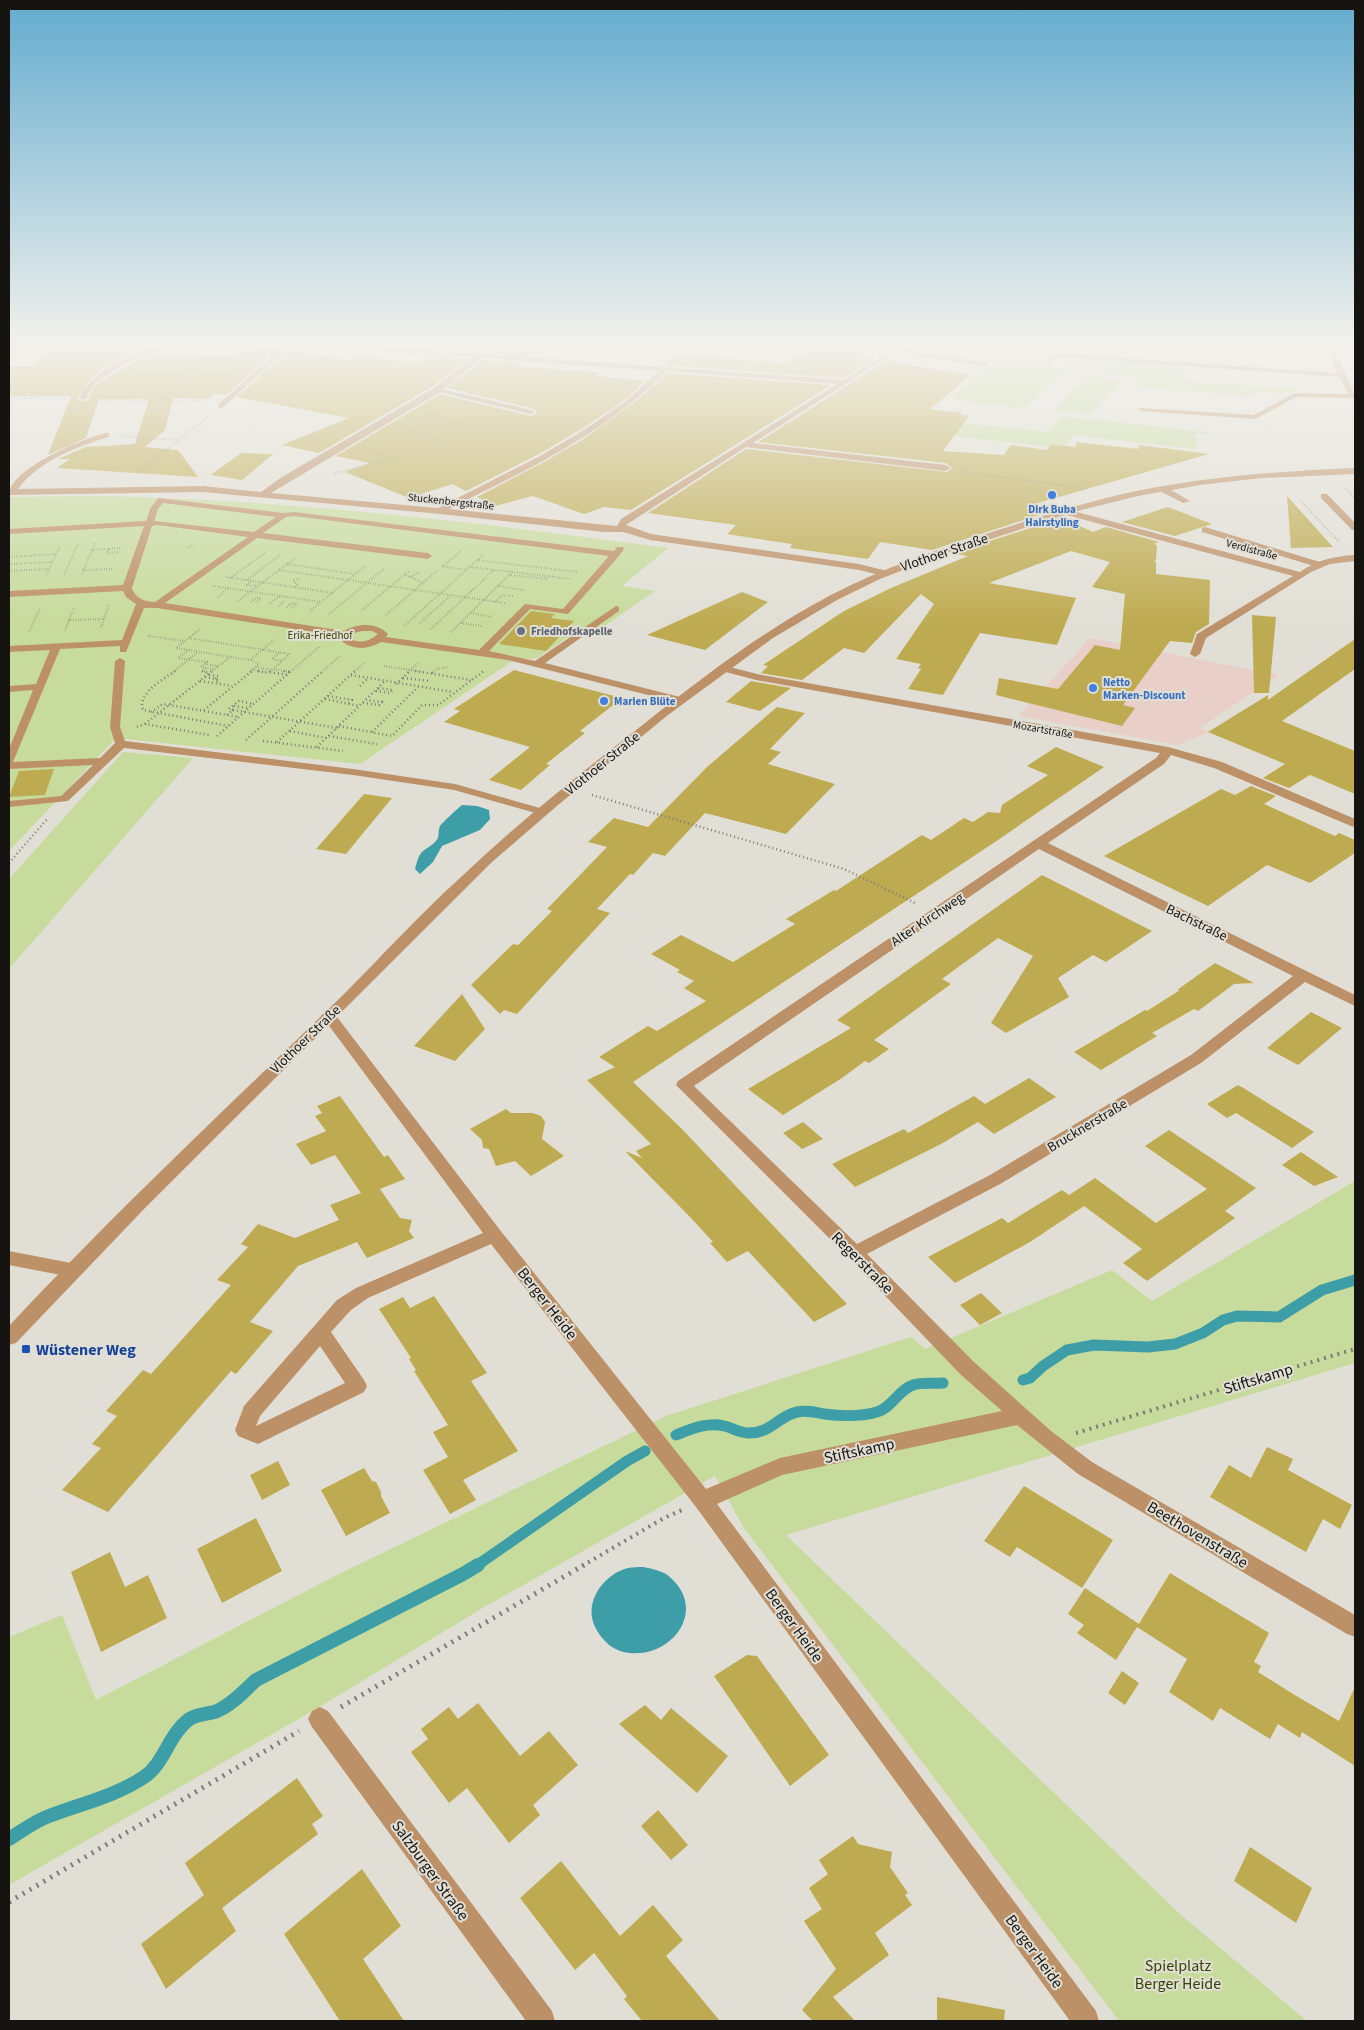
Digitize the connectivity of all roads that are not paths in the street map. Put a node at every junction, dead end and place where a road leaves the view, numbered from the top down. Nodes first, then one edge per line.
1 (103, 436) edge
2 (359, 436) edge
3 (580, 436) edge
4 (761, 436) edge
5 (746, 445) junction
6 (946, 468) road end
7 (1355, 471) edge
8 (1164, 488) junction
9 (10, 492) edge
10 (263, 494) junction
11 (1324, 496) dead end
12 (1186, 500) dead end
13 (440, 511) junction
14 (1066, 512) junction
15 (284, 515) junction
16 (150, 523) junction
17 (1355, 528) edge
18 (624, 529) junction
19 (1205, 530) dead end
20 (9, 531) edge
21 (259, 534) junction
22 (428, 556) road end
23 (1354, 558) edge
24 (1317, 564) junction
25 (884, 573) junction
26 (1301, 575) junction
27 (127, 588) junction
28 (9, 594) edge
29 (140, 605) junction
30 (157, 605) junction
31 (616, 609) dead end
32 (346, 634) junction
33 (381, 639) junction
34 (57, 646) junction
35 (9, 649) edge
36 (482, 653) junction
37 (1195, 654) dead end
38 (120, 661) dead end
39 (537, 664) junction
40 (722, 668) junction
41 (39, 687) junction
42 (9, 689) edge
43 (680, 700) junction
44 (121, 744) junction
45 (1168, 752) junction
46 (9, 761) edge
47 (104, 761) junction
48 (9, 766) edge
49 (64, 799) joint
50 (9, 804) edge
51 (542, 812) junction
52 (1355, 823) edge
53 (1039, 844) junction
54 (1304, 975) junction
55 (1355, 1000) edge
56 (329, 1016) junction
57 (684, 1085) joint
58 (494, 1234) junction
59 (855, 1254) junction
60 (9, 1258) edge
61 (71, 1270) junction
62 (321, 1332) junction
63 (9, 1338) edge
64 (1020, 1416) junction
65 (1044, 1437) joint
66 (703, 1501) junction
67 (1355, 1627) edge
68 (320, 1719) road end
69 (542, 2021) edge
70 (1086, 2021) edge

1 - 9 street, Stuckenbergstraße
2 - 10 street
3 - 13 street
4 - 5 street
5 - 6 street
5 - 18 street
7 - 8 street, Vlothoer Straße
8 - 12 lane
8 - 14 street, Vlothoer Straße
9 - 10 street, Stuckenbergstraße
10 - 13 street, Stuckenbergstraße
11 - 17 lane
13 - 18 street, Stuckenbergstraße
14 - 25 street, Vlothoer Straße
14 - 26 street, Verdistraße
15 - 16 lane
15 - 21 lane
15 - 36 lane
16 - 20 lane
16 - 21 lane
16 - 27 lane
18 - 25 street, Stuckenbergstraße
19 - 24 lane
21 - 22 lane
21 - 30 lane
23 - 24 street
24 - 26 street
25 - 40 street, Vlothoer Straße
26 - 37 street
27 - 28 lane
27 - 29 lane
29 - 30 lane
29 - 34 lane
30 - 32 lane
31 - 39 lane
32 - 33 lane
32 - 33 lane
33 - 36 lane
34 - 35 lane
34 - 41 lane
36 - 39 lane
38 - 44 lane
39 - 43 lane
40 - 43 street, Vlothoer Straße
40 - 45 street, Mozartstraße
41 - 42 lane
41 - 46 lane
43 - 51 street, Vlothoer Straße
44 - 47 lane
44 - 51 lane
45 - 52 street, Mozartstraße
45 - 53 street, Alter Kirchweg
47 - 48 lane
47 - 49 lane
49 - 50 lane
51 - 56 street, Vlothoer Straße
53 - 54 street, Bachstraße
53 - 57 street, Alter Kirchweg
54 - 55 street, Bachstraße
54 - 59 street, Brucknerstraße
56 - 58 street, Berger Heide
56 - 61 street, Vlothoer Straße
57 - 59 street, Regerstraße
58 - 62 street
58 - 66 street, Berger Heide
59 - 64 street, Regerstraße
60 - 61 street
61 - 63 street, Vlothoer Straße
62 - 62 street
64 - 65 street, Regerstraße
64 - 66 street, Stiftskamp
65 - 67 street, Beethovenstraße
66 - 70 street, Berger Heide
68 - 69 street, Salzburger Straße

